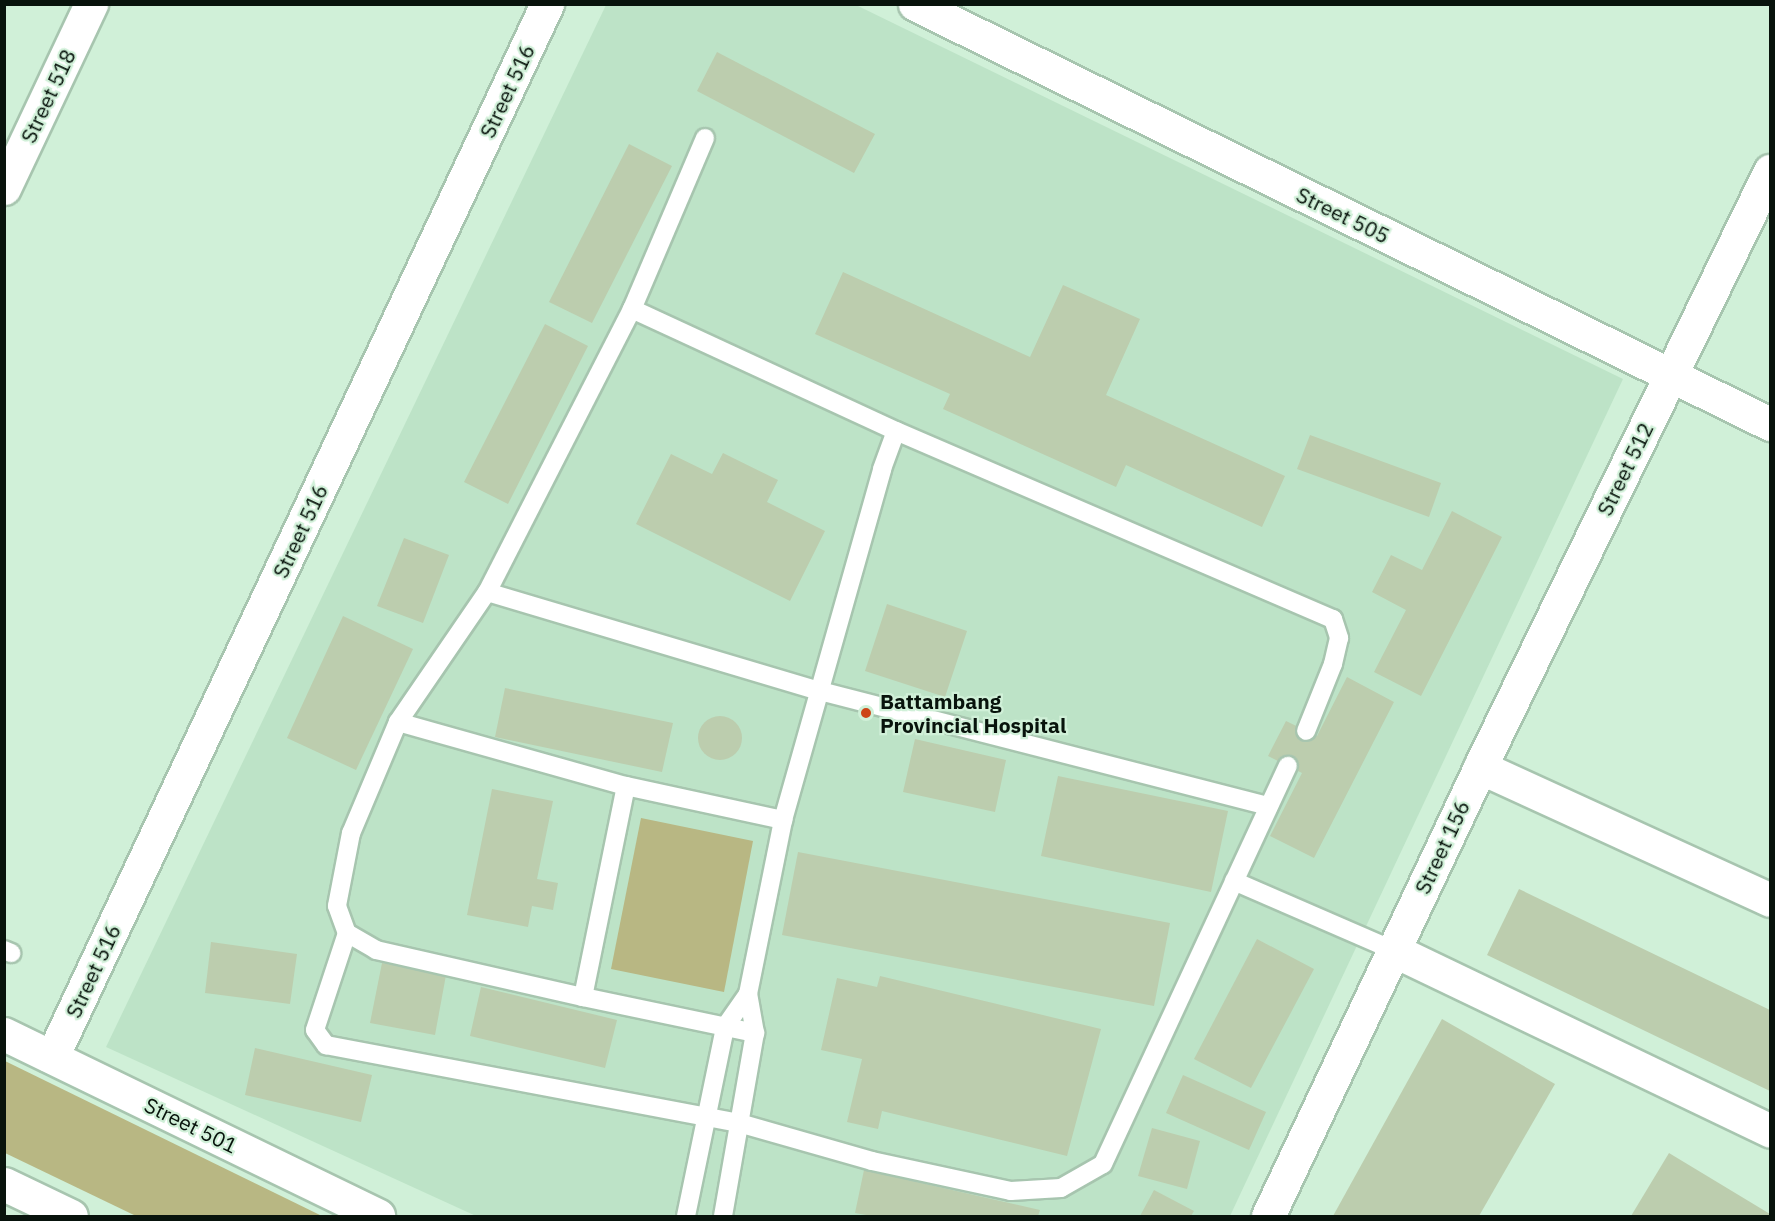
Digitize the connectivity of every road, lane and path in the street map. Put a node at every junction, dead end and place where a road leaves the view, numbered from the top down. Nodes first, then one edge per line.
1 (91, 4) edge
2 (547, 4) edge
3 (915, 4) edge
4 (705, 138) dead end
5 (1770, 171) edge
6 (4, 188) edge
7 (632, 309) junction
8 (1671, 376) junction
9 (1770, 424) edge
10 (896, 431) junction
11 (487, 592) junction
12 (820, 691) junction
13 (399, 722) junction
14 (1306, 731) dead end
15 (1288, 766) dead end
16 (1480, 767) junction
17 (626, 786) junction
18 (1269, 806) junction
19 (783, 820) junction
20 (1234, 880) junction
21 (1770, 900) edge
22 (347, 933) junction
23 (1393, 950) junction
24 (747, 994) junction
25 (583, 997) junction
26 (725, 1027) junction
27 (755, 1033) junction
28 (4, 1034) edge
29 (52, 1057) junction
30 (704, 1117) junction
31 (739, 1124) junction
32 (1770, 1131) edge
33 (4, 1184) edge
34 (71, 1216) edge
35 (378, 1216) edge
36 (686, 1216) edge
37 (723, 1216) edge
38 (1268, 1216) edge

1 - 6 street, Street 518
2 - 29 street, Street 516
3 - 8 street, Street 505
4 - 7 lane
5 - 8 street, Street 512
7 - 10 lane
7 - 11 lane
8 - 9 street, Street 505
8 - 16 street, Street 512
10 - 12 lane
10 - 14 lane
11 - 12 lane
11 - 13 lane
12 - 18 lane
12 - 19 lane
13 - 17 lane
13 - 22 lane
15 - 18 lane
16 - 21 street
16 - 23 street, Street 156
17 - 19 lane
17 - 25 lane
18 - 20 lane
19 - 24 lane
20 - 23 lane
20 - 31 lane
22 - 25 lane
22 - 30 lane
23 - 32 street
23 - 38 street, Street 156
24 - 26 lane
24 - 27 lane
25 - 26 lane
26 - 27 lane
26 - 30 lane
27 - 31 lane
28 - 29 street, Street 501
29 - 35 street, Street 501
30 - 31 lane
30 - 36 lane
31 - 37 lane
33 - 34 street

